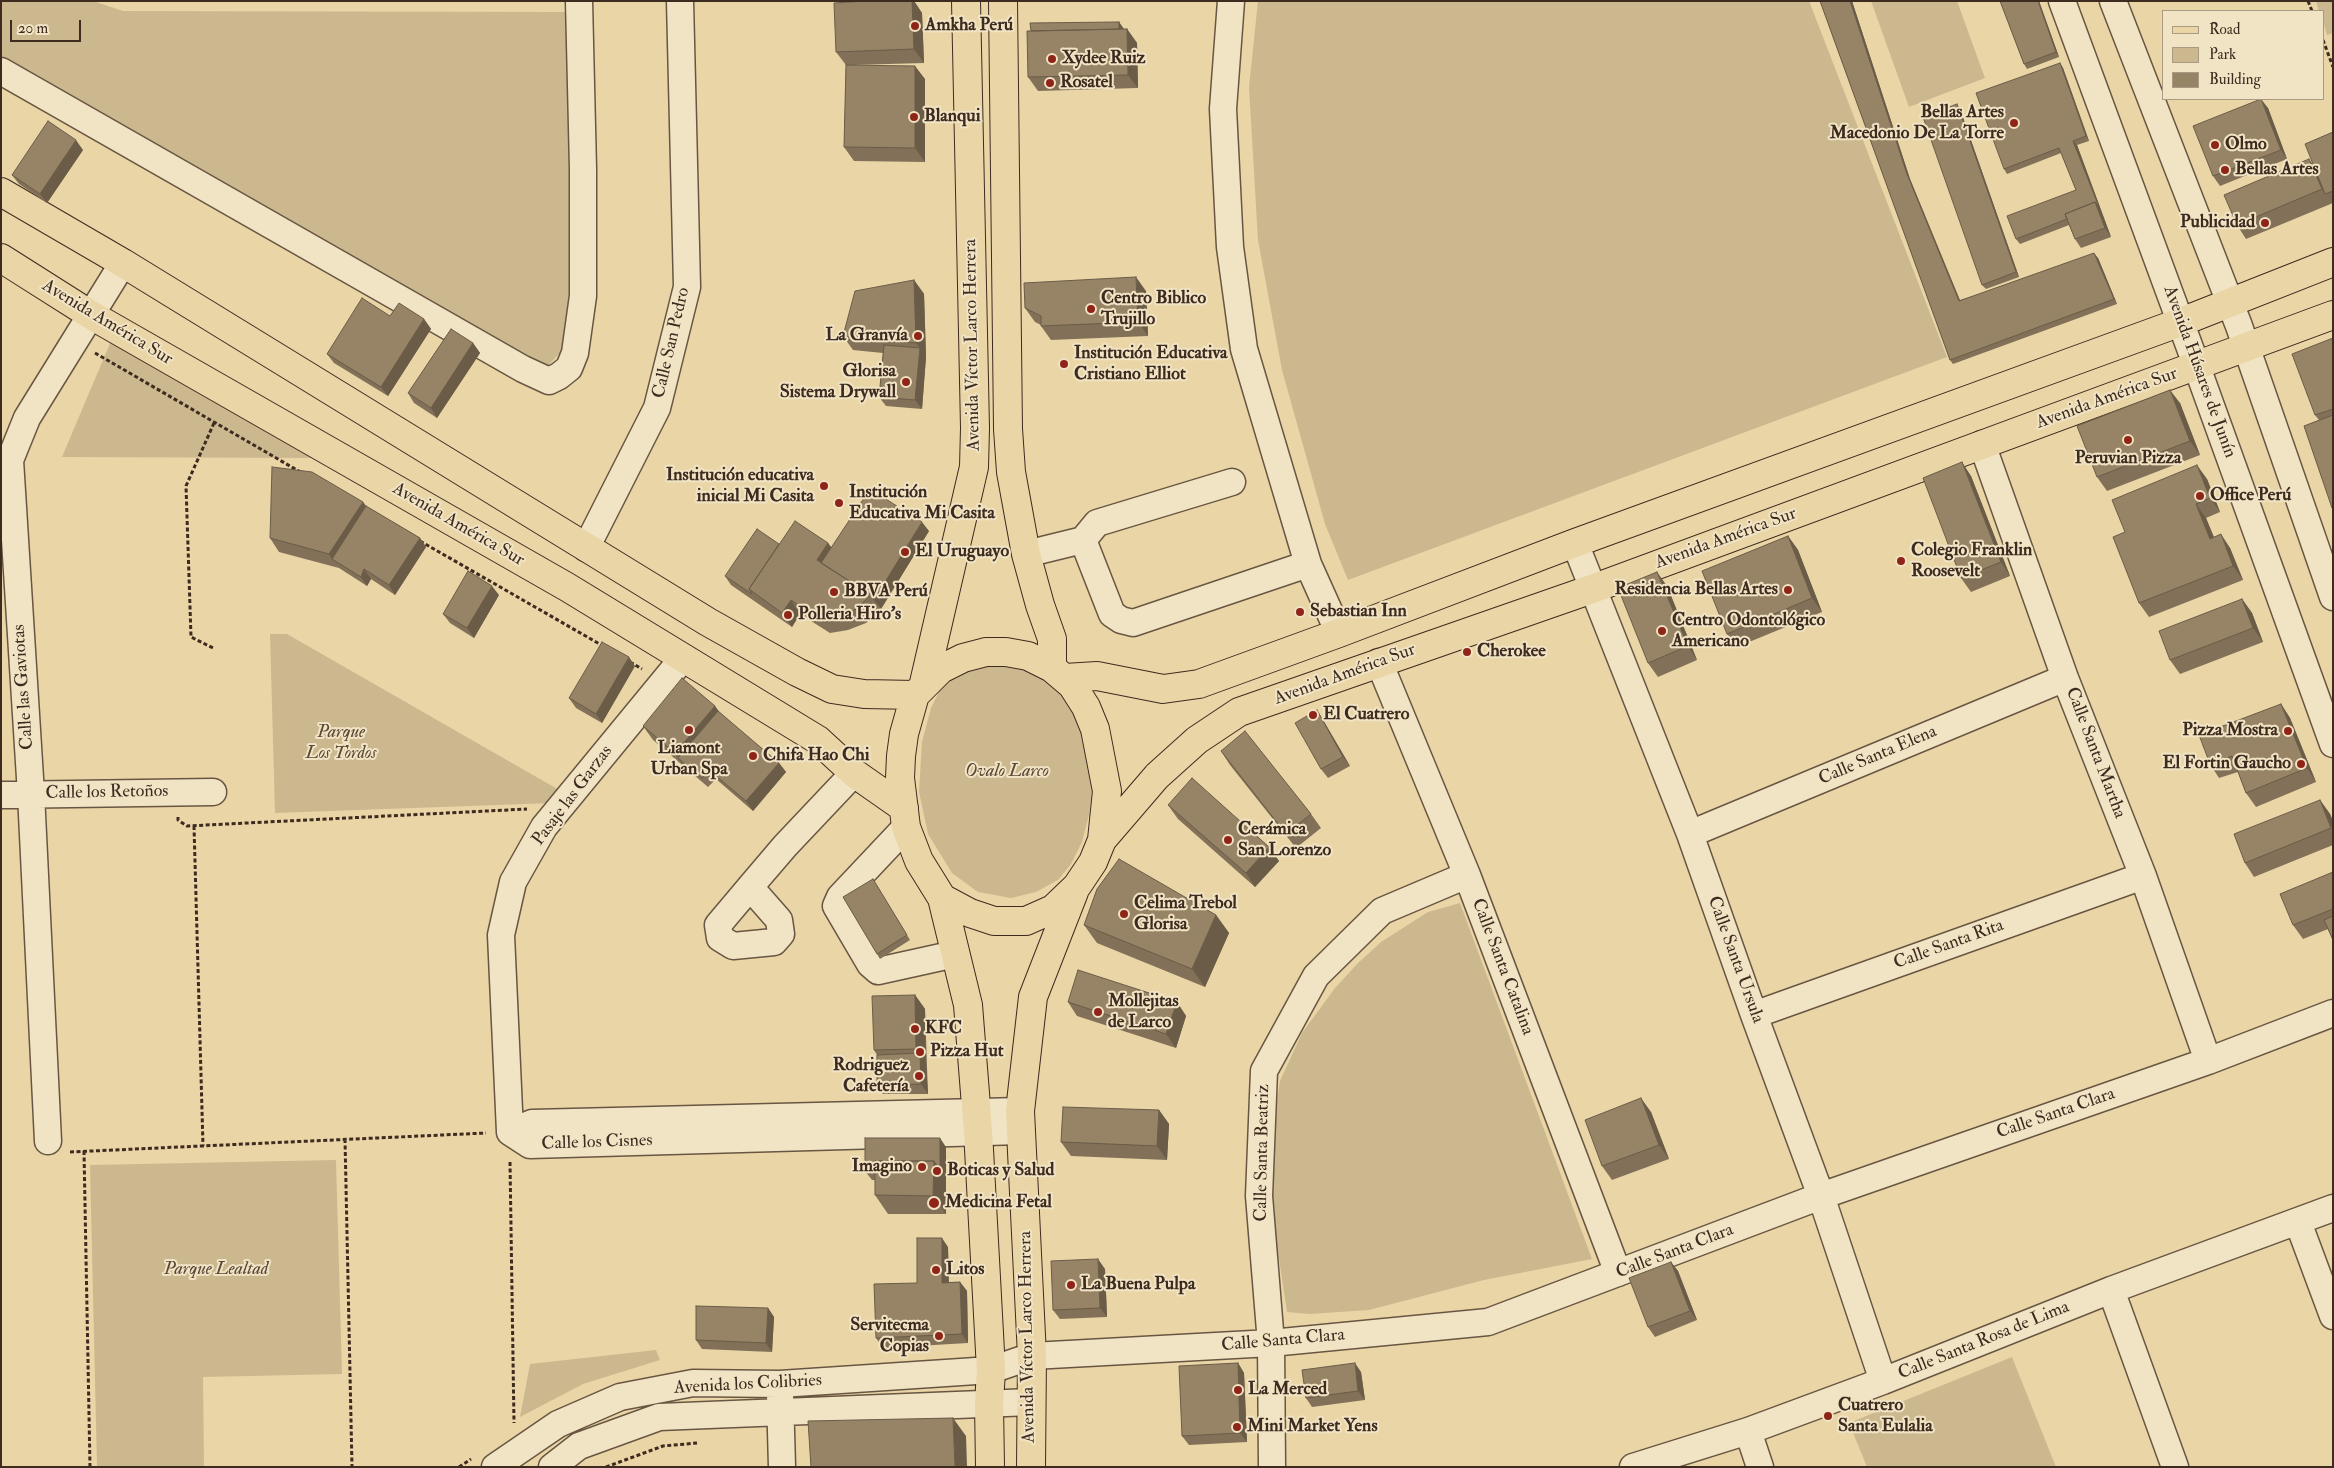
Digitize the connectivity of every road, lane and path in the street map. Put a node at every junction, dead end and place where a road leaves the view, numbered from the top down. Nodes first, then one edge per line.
1 (579, 1) edge
2 (680, 1) edge
3 (966, 1) edge
4 (1004, 1) edge
5 (1231, 1) edge
6 (2062, 1) edge
7 (2113, 1) edge
8 (2324, 43) edge
9 (2333, 68) edge
10 (1, 71) edge
11 (1, 192) edge
12 (1, 258) edge
13 (2333, 262) edge
14 (123, 263) junction
15 (2229, 304) junction
16 (2333, 315) edge
17 (91, 316) junction
18 (2181, 322) junction
19 (75, 342) junction
20 (2246, 349) junction
21 (2197, 367) junction
22 (214, 423) junction
23 (975, 428) junction
24 (1008, 429) junction
25 (1982, 444) junction
26 (304, 474) edge
27 (1232, 482) dead end
28 (414, 537) edge
29 (1083, 540) junction
30 (1575, 543) junction
31 (586, 548) junction
32 (1026, 554) junction
33 (1308, 564) junction
34 (1592, 589) junction
35 (2333, 597) edge
36 (1339, 634) junction
37 (215, 649) dead end
38 (609, 650) edge
39 (683, 658) junction
40 (626, 659) edge
41 (1379, 662) junction
42 (1059, 673) junction
43 (2065, 678) junction
44 (664, 680) junction
45 (919, 689) junction
46 (2333, 744) edge
47 (854, 773) junction
48 (175, 792) junction
49 (213, 792) dead end
50 (31, 794) junction
51 (1, 795) edge
52 (560, 808) junction
53 (905, 817) junction
54 (194, 826) junction
55 (1690, 834) junction
56 (1102, 840) junction
57 (1467, 875) junction
58 (2143, 876) junction
59 (1077, 886) junction
60 (750, 887) dead end
61 (942, 898) junction
62 (955, 954) junction
63 (2333, 1013) edge
64 (1754, 1015) junction
65 (2208, 1061) junction
66 (1021, 1121) junction
67 (977, 1122) junction
68 (510, 1132) junction
69 (345, 1139) junction
70 (48, 1141) joint
71 (203, 1146) junction
72 (84, 1151) junction
73 (1821, 1196) junction
74 (2333, 1208) edge
75 (2298, 1222) junction
76 (1618, 1274) junction
77 (2111, 1290) junction
78 (2333, 1316) edge
79 (1271, 1343) junction
80 (1032, 1356) junction
81 (991, 1370) junction
82 (1883, 1381) junction
83 (780, 1384) junction
84 (1031, 1402) junction
85 (989, 1404) junction
86 (780, 1413) junction
87 (1748, 1431) junction
88 (505, 1460) edge
89 (90, 1467) edge
90 (352, 1467) edge
91 (552, 1467) edge
92 (782, 1467) edge
93 (990, 1467) edge
94 (1031, 1467) edge
95 (1272, 1467) edge
96 (1633, 1467) edge
97 (1760, 1467) edge
98 (2174, 1467) edge

1 - 10 street
2 - 31 street, Calle San Pedro
3 - 23 main road, Avenida Víctor Larco Herrera
4 - 24 main road, Avenida Víctor Larco Herrera
5 - 33 street
6 - 18 street, Avenida Húsares de Junín
7 - 15 street
8 - 9 path
11 - 14 main road
12 - 17 main road, Avenida América Sur
13 - 15 main road
14 - 17 street, Calle las Gaviotas
14 - 31 main road
15 - 18 main road
15 - 20 street
16 - 20 main road, Avenida América Sur
17 - 19 street, Calle las Gaviotas
17 - 39 main road, Avenida América Sur
18 - 21 street, Avenida Húsares de Junín
18 - 30 main road
19 - 22 path
19 - 50 street, Calle las Gaviotas
20 - 21 main road, Avenida América Sur
20 - 35 street
21 - 25 main road, Avenida América Sur
21 - 46 street, Avenida Húsares de Junín
22 - 26 path
22 - 37 path
23 - 24 street
23 - 45 main road, Avenida Víctor Larco Herrera
24 - 32 main road, Avenida Víctor Larco Herrera
25 - 34 main road, Avenida América Sur
25 - 43 street, Calle Santa Martha
27 - 29 street
28 - 38 path
29 - 32 street
29 - 33 street
30 - 34 street, Calle Santa Ursula
30 - 36 main road
31 - 45 main road
32 - 42 main road, Avenida Víctor Larco Herrera
33 - 36 street
34 - 41 main road, Avenida América Sur
34 - 55 street, Calle Santa Ursula
36 - 42 main road
39 - 44 street, Pasaje las Garzas
39 - 47 main road, Avenida América Sur
40 - 44 path
41 - 56 main road, Avenida América Sur
41 - 57 street, Calle Santa Catalina
42 - 45 main road
42 - 56 main road
43 - 55 street, Calle Santa Elena
43 - 58 street, Calle Santa Martha
44 - 52 street, Pasaje las Garzas
45 - 53 main road, Avenida Víctor Larco Herrera
47 - 53 main road, Avenida América Sur
47 - 60 street
48 - 49 street, Calle los Retoños
48 - 50 street, Calle los Retoños
48 - 54 path
50 - 51 street, Calle los Retoños
50 - 70 street, Calle las Gaviotas
52 - 54 path
52 - 68 street, Pasaje las Garzas
53 - 61 main road, Avenida Víctor Larco Herrera
53 - 62 street
54 - 71 path
55 - 64 street, Calle Santa Ursula
56 - 59 main road
57 - 76 street, Calle Santa Catalina
57 - 79 street, Calle Santa Beatriz
58 - 64 street, Calle Santa Rita
58 - 65 street, Calle Santa Martha
59 - 61 main road
59 - 66 main road, Avenida Víctor Larco Herrera
61 - 62 main road
62 - 67 main road
63 - 65 street, Calle Santa Clara
64 - 73 street, Calle Santa Ursula
65 - 73 street, Calle Santa Clara
66 - 67 street, Calle los Cisnes
66 - 80 main road, Avenida Víctor Larco Herrera
67 - 68 street, Calle los Cisnes
67 - 81 main road
68 - 69 path
68 - 88 path
69 - 71 path
69 - 90 path
70 - 72 path
71 - 72 path
72 - 89 path
73 - 76 street, Calle Santa Clara
73 - 82 street, Calle Santa Ursula
74 - 75 street, Calle Santa Rosa de Lima
75 - 77 street, Calle Santa Rosa de Lima
75 - 78 street
76 - 79 street, Calle Santa Clara
77 - 82 street, Calle Santa Rosa de Lima
77 - 98 street
79 - 80 street, Calle Santa Clara
79 - 95 street, Calle Santa Beatriz
80 - 81 street, Calle Santa Clara
80 - 84 main road, Avenida Víctor Larco Herrera
81 - 83 street, Avenida los Colibries
81 - 85 main road
82 - 87 street, Calle Santa Rosa de Lima
83 - 86 street
83 - 88 street, Avenida los Colibries
84 - 85 street, Avenida los Colibries
84 - 94 main road, Avenida Víctor Larco Herrera
85 - 86 street, Avenida los Colibries
85 - 93 main road
86 - 91 street, Avenida los Colibries
86 - 92 street
87 - 96 street, Calle Santa Rosa de Lima
87 - 97 street

